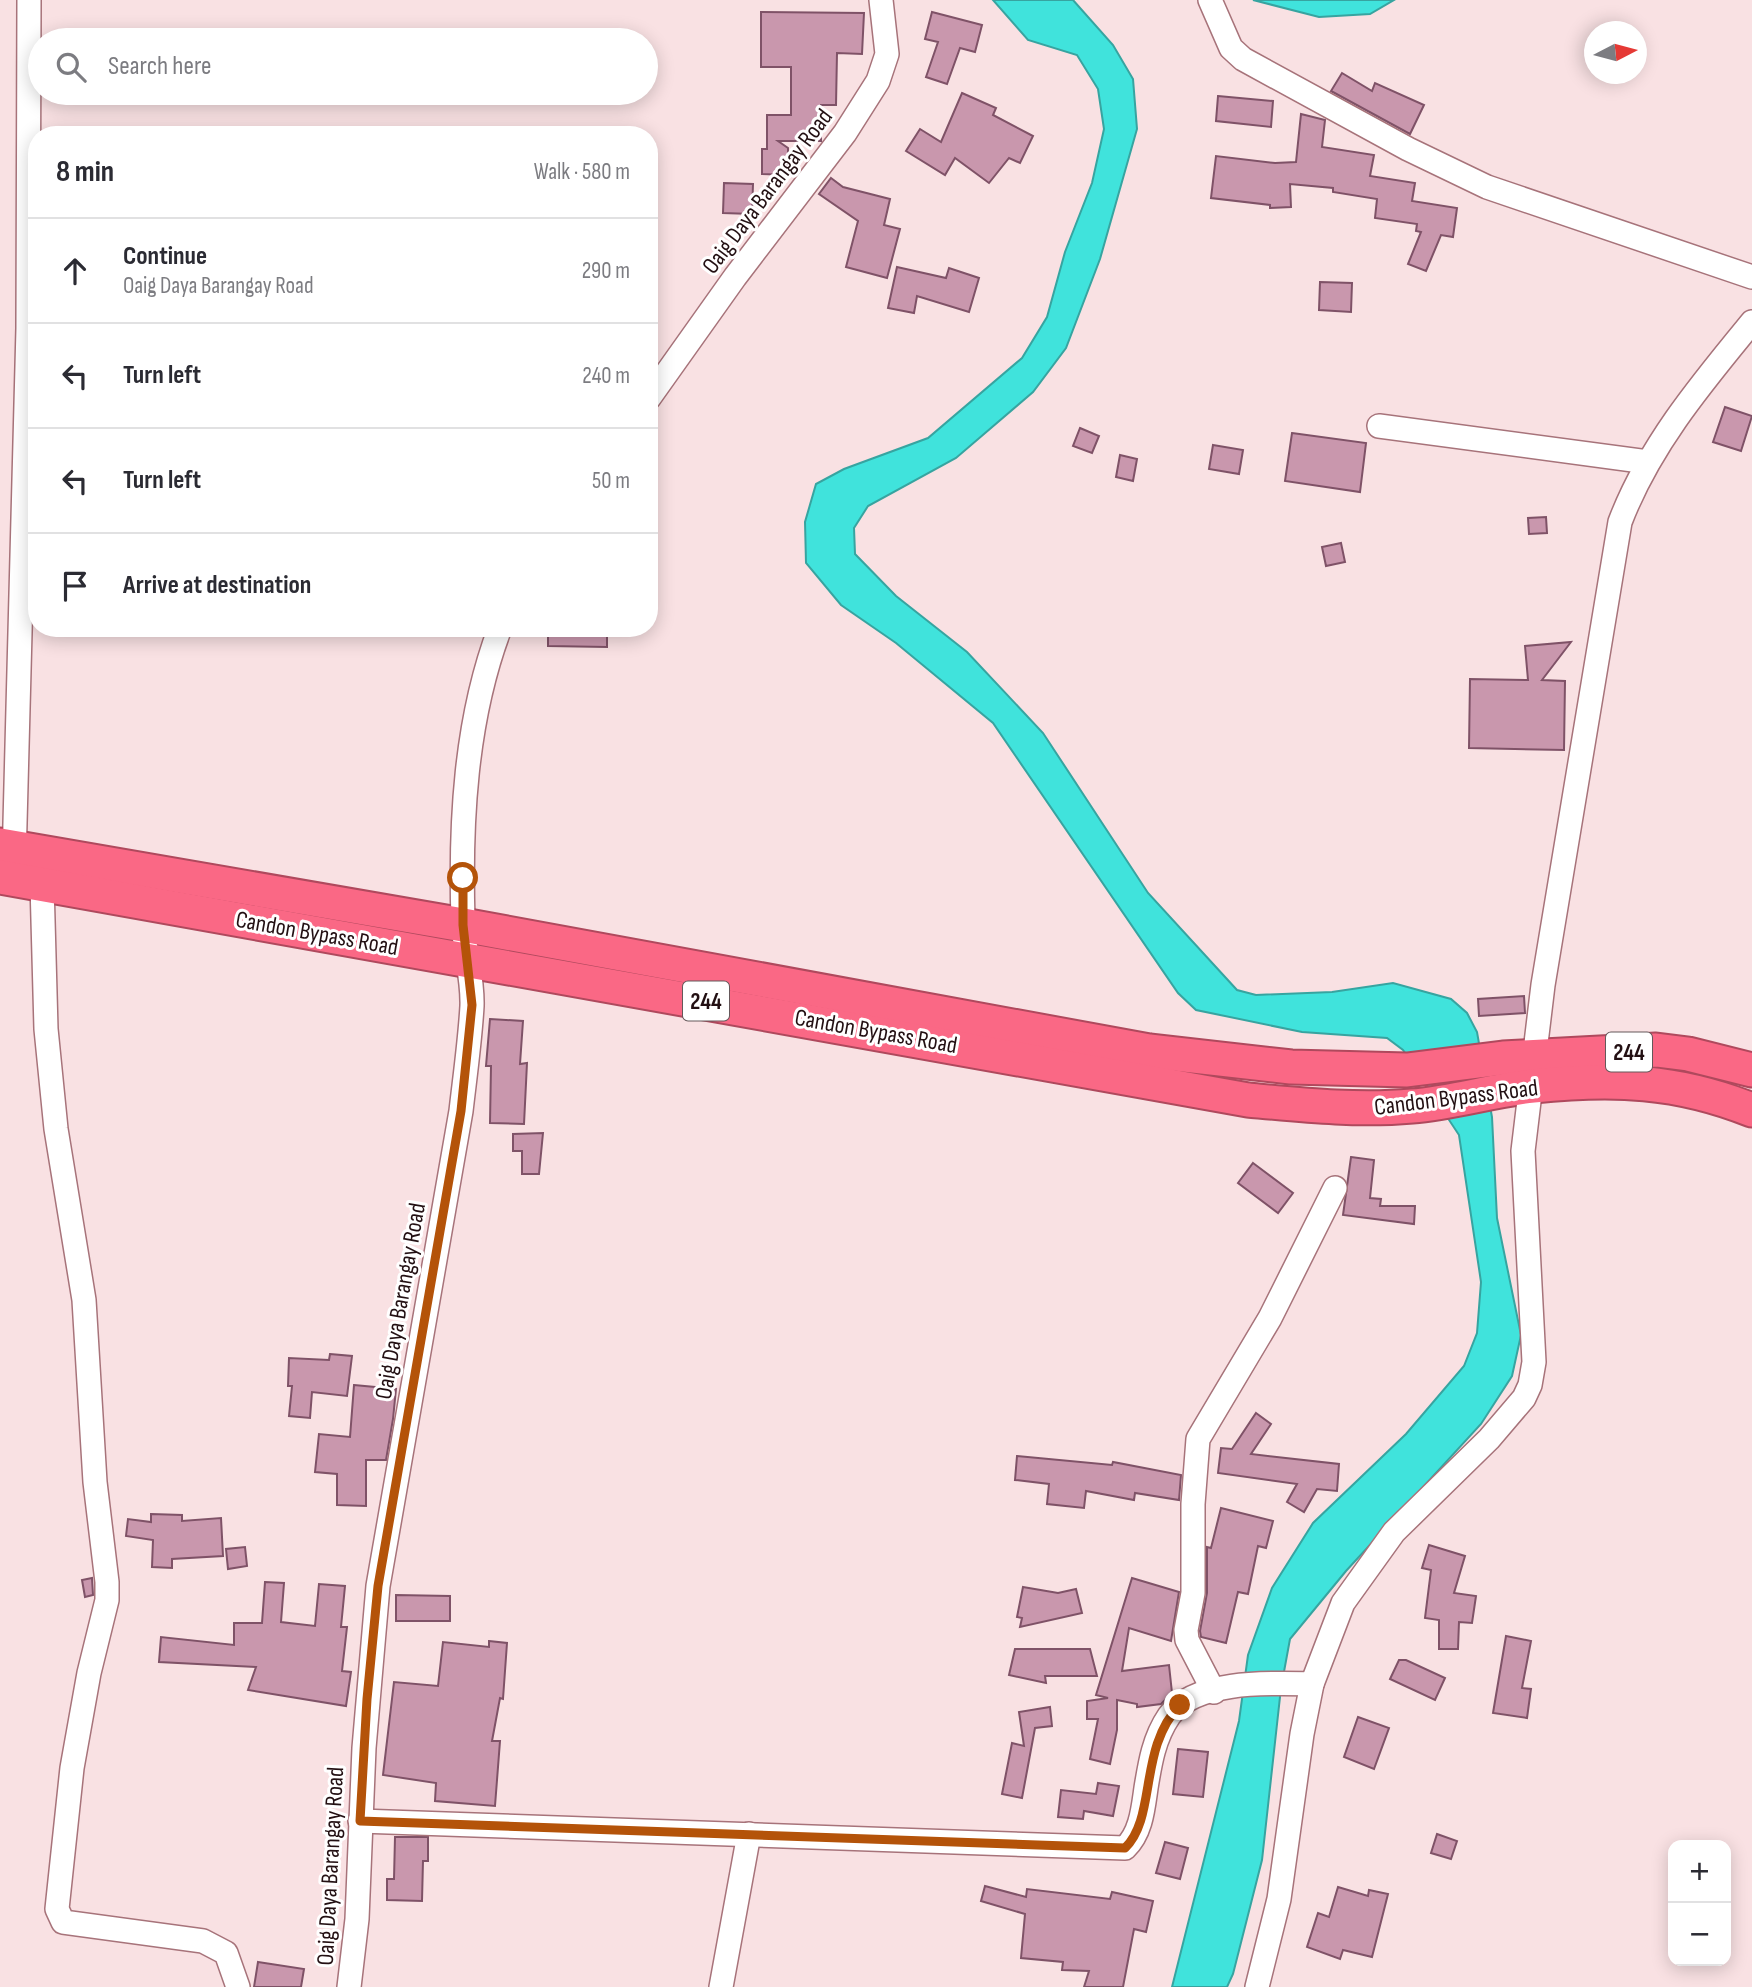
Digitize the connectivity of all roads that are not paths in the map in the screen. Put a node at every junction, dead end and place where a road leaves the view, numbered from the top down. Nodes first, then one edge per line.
1 (29, 0) edge
2 (882, 0) edge
3 (1210, 0) edge
4 (29, 28) edge
5 (29, 105) edge
6 (29, 126) edge
7 (1752, 277) edge
8 (1752, 322) edge
9 (28, 356) edge
10 (658, 385) edge
11 (1379, 426) dead end
12 (1648, 463) junction
13 (497, 637) edge
14 (14, 866) edge
15 (463, 925) junction
16 (467, 960) junction
17 (1752, 1070) edge
18 (1519, 1072) junction
19 (1752, 1110) edge
20 (1335, 1188) dead end
21 (1312, 1684) junction
22 (1214, 1692) junction
23 (360, 1821) junction
24 (749, 1834) junction
25 (238, 1987) edge
26 (349, 1987) edge
27 (720, 1987) edge
28 (1257, 1987) edge

1 - 4 street
2 - 10 street, Oaig Daya Barangay Road
3 - 7 street
5 - 6 street
8 - 12 street
9 - 14 street
11 - 12 street
12 - 18 street
13 - 15 street, Oaig Daya Barangay Road
14 - 15 highway, Candon Bypass Road / 244
14 - 16 highway, Candon Bypass Road / 244
14 - 25 street
15 - 16 street, Oaig Daya Barangay Road
15 - 18 highway, Candon Bypass Road / 244
16 - 18 highway, Candon Bypass Road / 244
16 - 23 street, Oaig Daya Barangay Road
17 - 18 highway, Candon Bypass Road / 244
18 - 19 highway, Candon Bypass Road / 244
18 - 21 street
20 - 22 street
21 - 22 street
21 - 28 street
22 - 24 street
23 - 24 street
23 - 26 street, Oaig Daya Barangay Road
24 - 27 street

